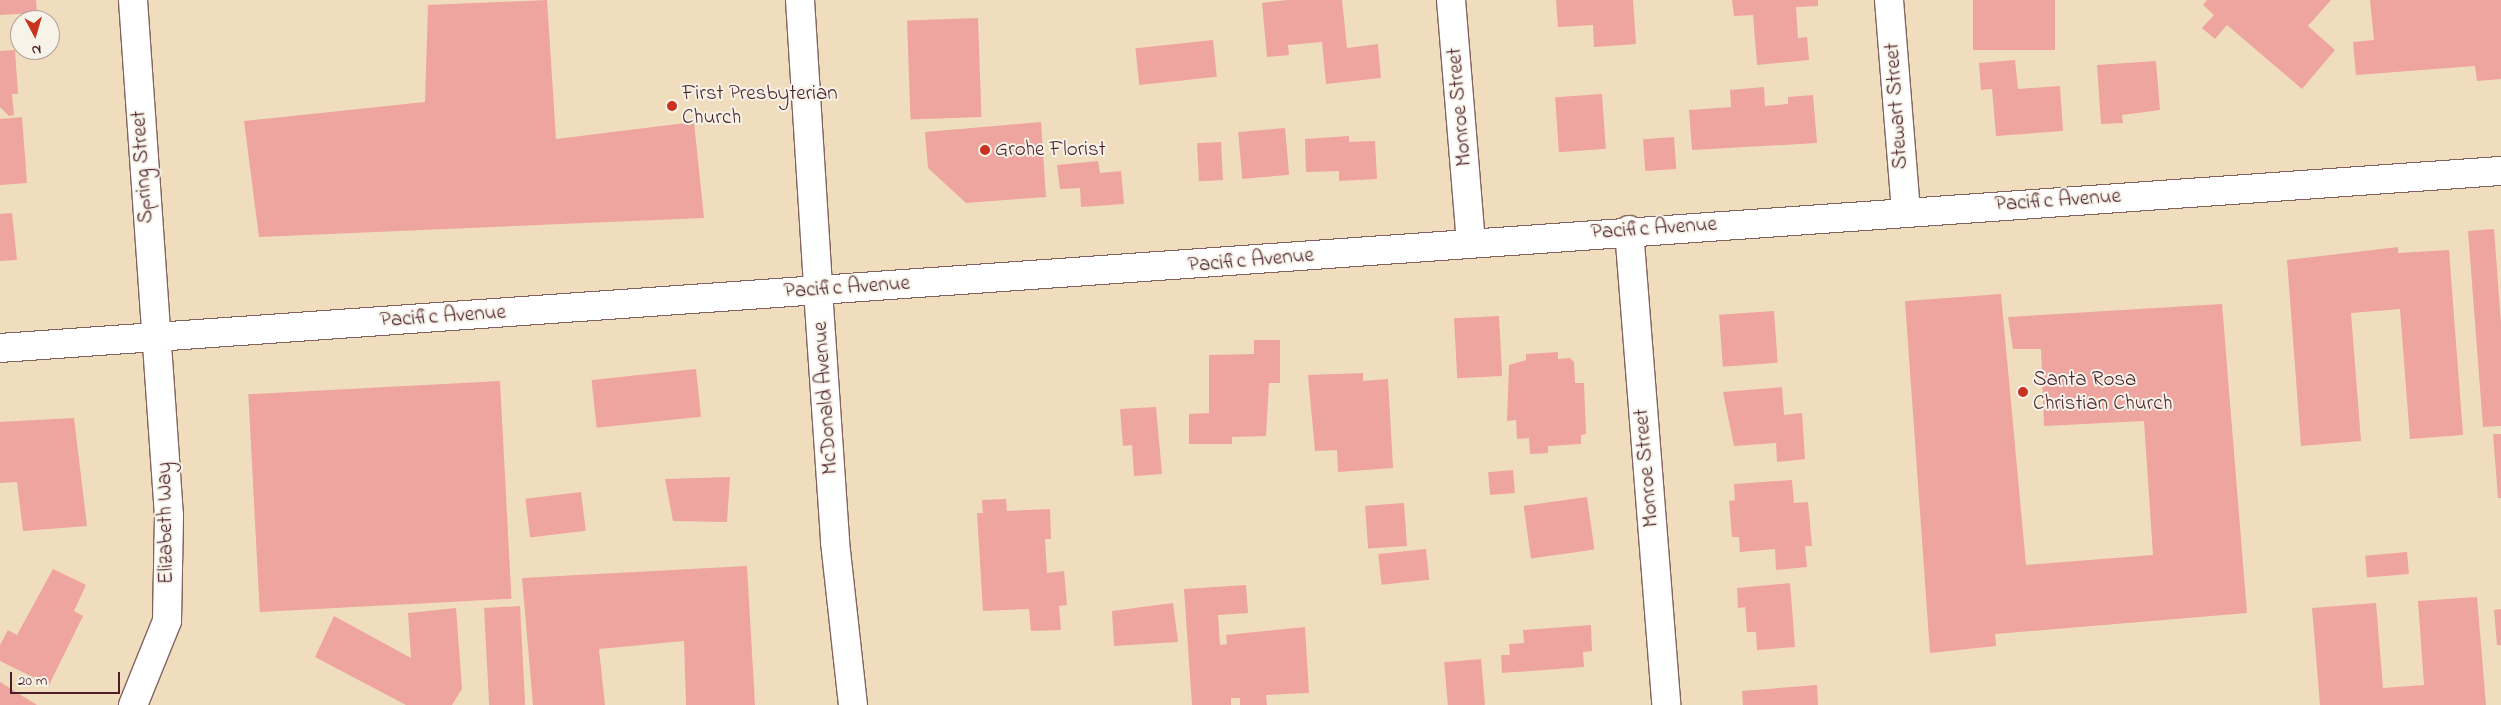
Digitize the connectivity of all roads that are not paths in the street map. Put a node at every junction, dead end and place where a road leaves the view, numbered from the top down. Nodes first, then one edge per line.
1 (133, 0) edge
2 (800, 0) edge
3 (1451, 0) edge
4 (1889, 0) edge
5 (2501, 171) edge
6 (1906, 212) junction
7 (1629, 230) junction
8 (1471, 243) junction
9 (818, 290) junction
10 (155, 335) junction
11 (0, 348) edge
12 (133, 705) edge
13 (853, 705) edge
14 (1666, 705) edge

1 - 10 street, Spring Street
2 - 9 street, McDonald Avenue
3 - 8 street, Monroe Street
4 - 6 street, Stewart Street
5 - 6 street, Pacific Avenue
6 - 7 street, Pacific Avenue
7 - 8 street, Pacific Avenue
7 - 14 street, Monroe Street
8 - 9 street, Pacific Avenue
9 - 10 street, Pacific Avenue
9 - 13 street, McDonald Avenue
10 - 11 street, Pacific Avenue
10 - 12 street, Elizabeth Way

